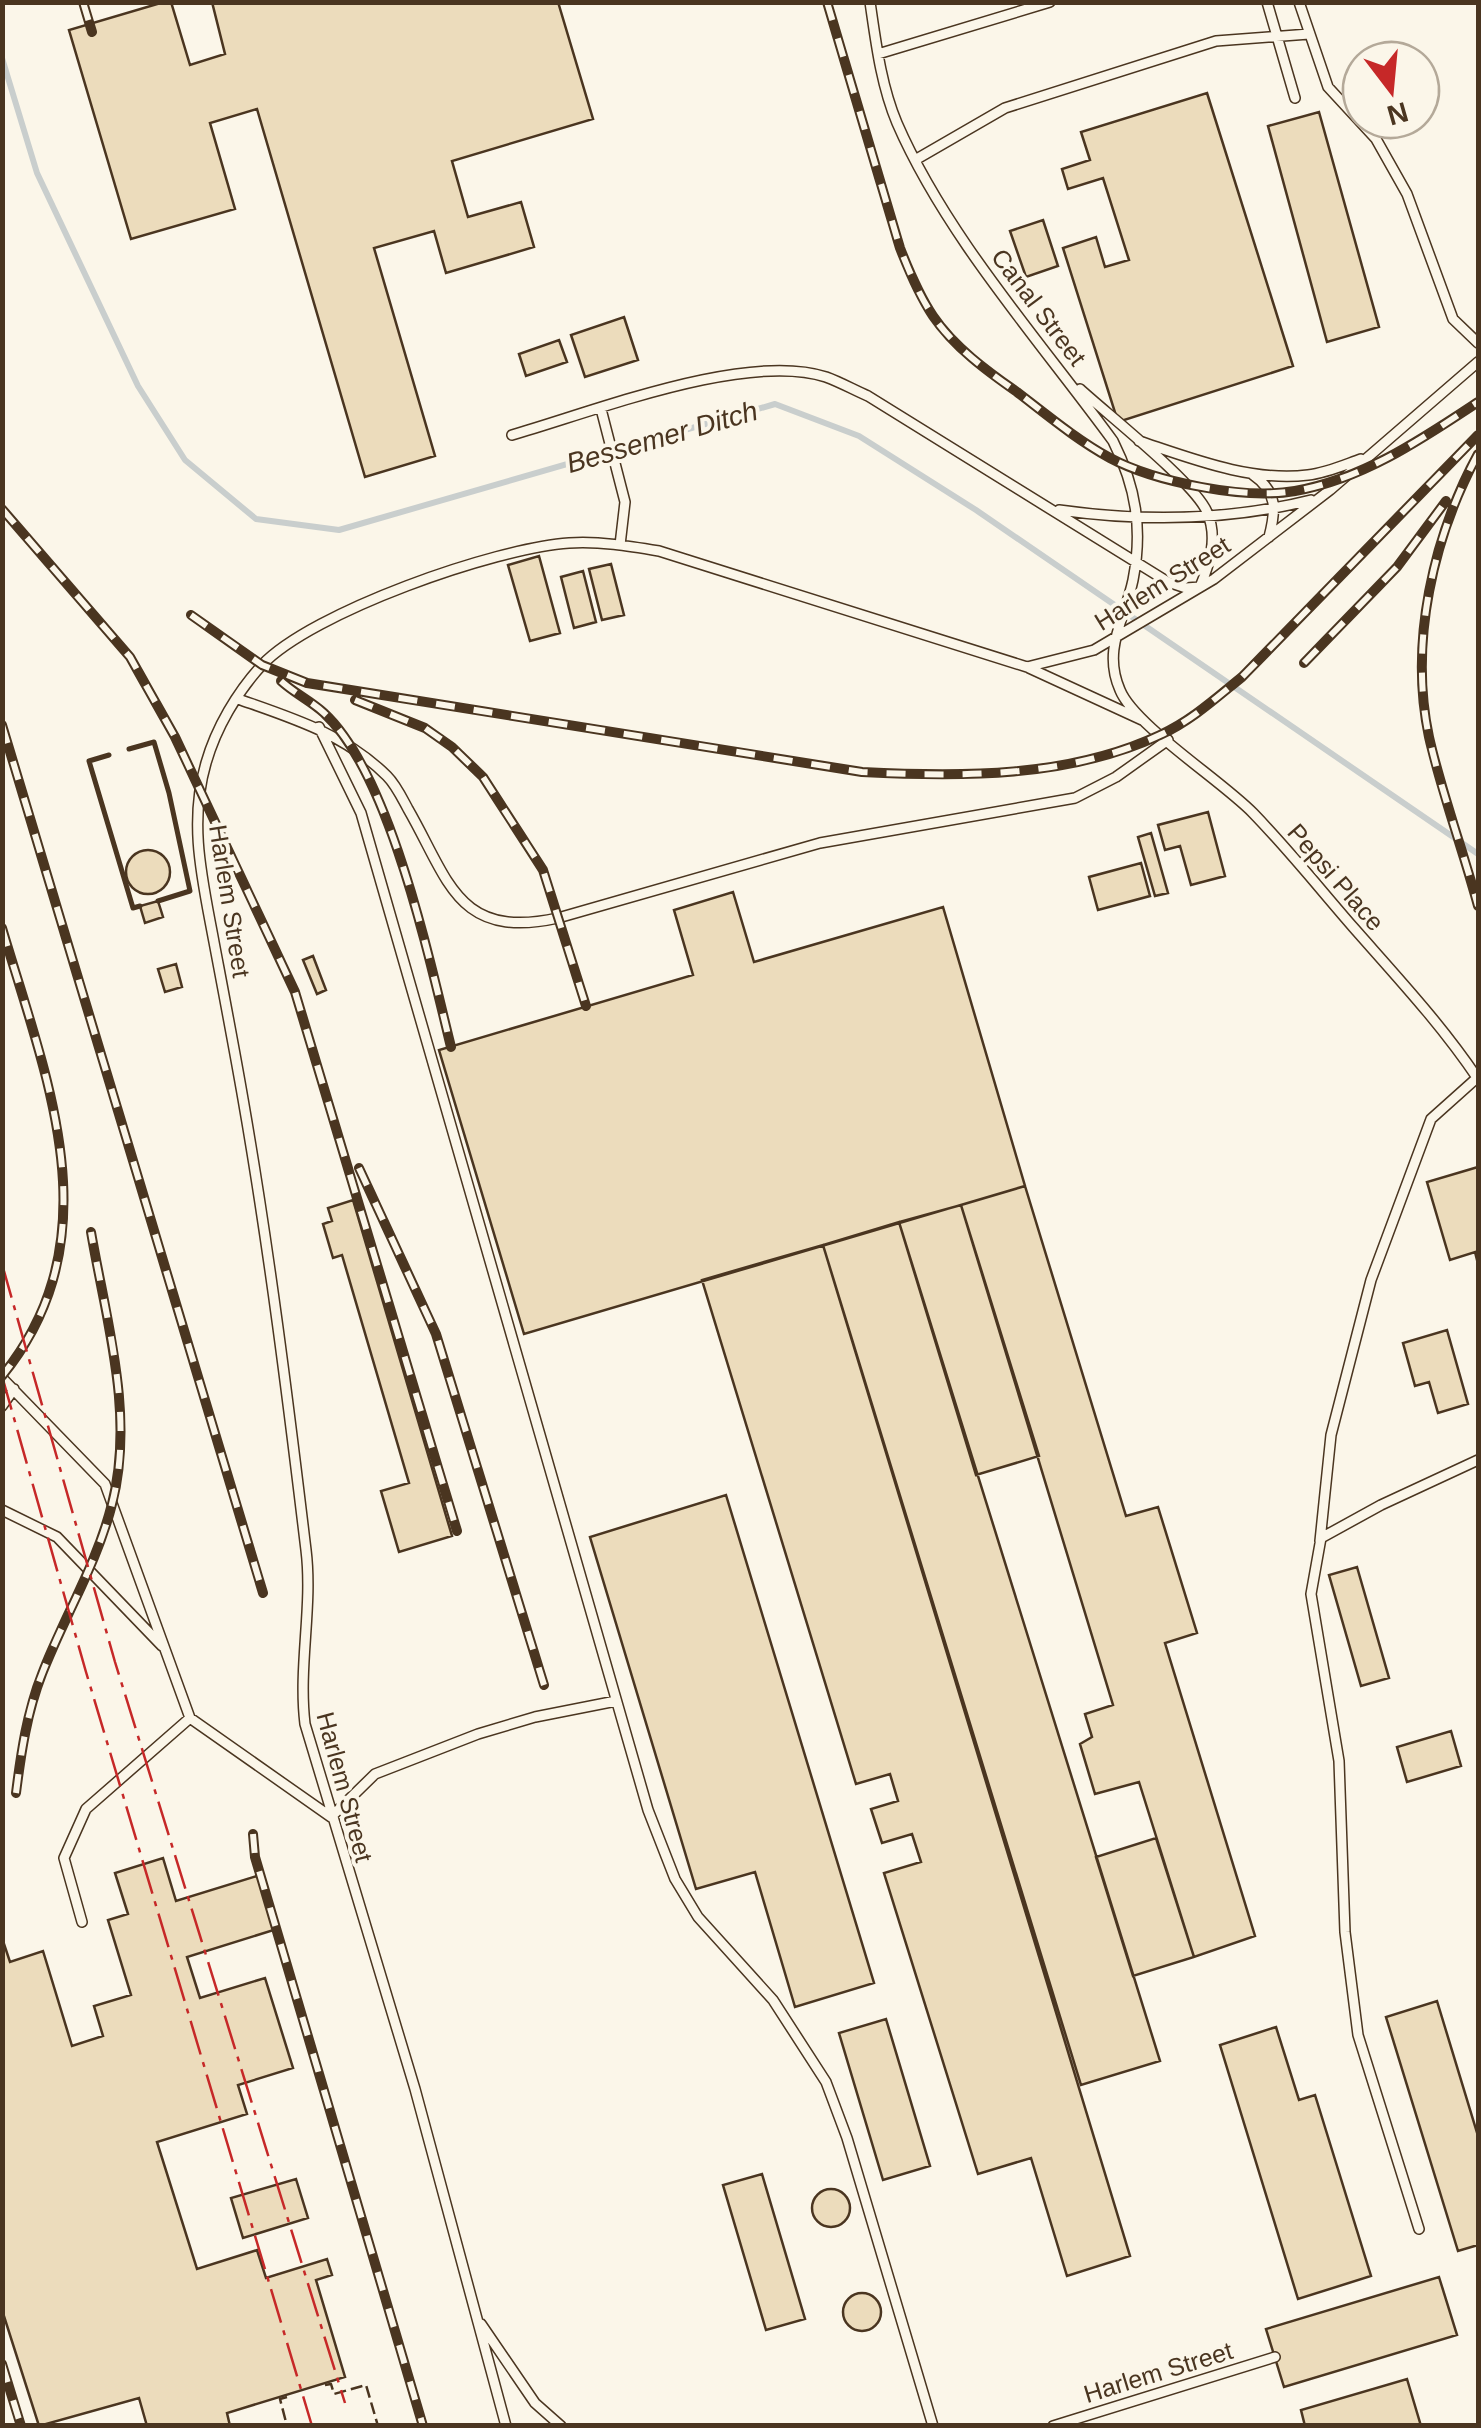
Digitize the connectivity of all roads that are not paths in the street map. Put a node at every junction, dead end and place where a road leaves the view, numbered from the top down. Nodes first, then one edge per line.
1 (870, 2) edge
2 (1050, 2) edge
3 (1267, 2) edge
4 (1299, 2) edge
5 (1309, 34) junction
6 (1278, 38) junction
7 (878, 54) junction
8 (1295, 98) dead end
9 (915, 160) junction
10 (1478, 342) edge
11 (1478, 362) edge
12 (1066, 377) junction
13 (601, 409) junction
14 (512, 435) dead end
15 (1136, 440) junction
16 (1369, 457) junction
17 (1251, 474) junction
18 (1319, 498) junction
19 (1274, 509) junction
20 (1054, 510) junction
21 (1209, 517) junction
22 (1138, 519) junction
23 (1269, 537) junction
24 (620, 545) junction
25 (1135, 564) junction
26 (1200, 587) junction
27 (1114, 638) junction
28 (1027, 667) junction
29 (238, 699) junction
30 (1144, 722) junction
31 (320, 727) junction
32 (1168, 740) junction
33 (1478, 1078) edge
34 (2, 1378) edge
35 (14, 1389) junction
36 (2, 1406) edge
37 (1478, 1460) edge
38 (2, 1510) edge
39 (1320, 1544) junction
40 (166, 1649) junction
41 (616, 1701) junction
42 (190, 1718) junction
43 (330, 1817) junction
44 (82, 1922) dead end
45 (1419, 2230) dead end
46 (477, 2318) junction
47 (1275, 2357) dead end
48 (506, 2426) edge
49 (560, 2426) edge
50 (933, 2426) edge
51 (1053, 2426) edge

1 - 7 lane, Canal Street
2 - 7 lane
3 - 6 lane
4 - 5 lane
5 - 6 lane
5 - 10 lane
6 - 8 lane
6 - 9 lane
7 - 9 lane, Canal Street
9 - 12 lane, Canal Street
11 - 16 lane, Harlem Street
12 - 15 lane
12 - 22 lane, Canal Street
13 - 14 lane
13 - 20 lane
13 - 24 lane
15 - 17 lane
15 - 21 lane
16 - 17 lane
16 - 18 lane, Harlem Street
17 - 19 lane
18 - 19 lane
18 - 23 lane, Harlem Street
19 - 21 lane
19 - 23 lane
20 - 22 lane
20 - 25 lane
21 - 22 lane
21 - 26 lane
22 - 25 lane, Canal Street
23 - 26 lane, Harlem Street
24 - 28 lane, Harlem Street
24 - 29 lane, Harlem Street
25 - 26 lane
25 - 27 lane, Canal Street
26 - 27 lane, Harlem Street
27 - 28 lane, Harlem Street
27 - 30 lane
28 - 30 lane
29 - 31 lane
29 - 43 lane, Harlem Street
30 - 32 lane, Pepsi Place
31 - 32 lane
31 - 41 lane
32 - 33 lane, Pepsi Place
33 - 39 lane
34 - 35 lane
35 - 36 lane
35 - 40 lane
37 - 39 lane
38 - 40 lane
39 - 45 lane
40 - 42 lane
41 - 43 lane
41 - 50 lane
42 - 43 lane
42 - 44 lane
43 - 46 lane, Harlem Street
46 - 48 lane, Harlem Street
46 - 49 lane
47 - 51 lane, Harlem Street

